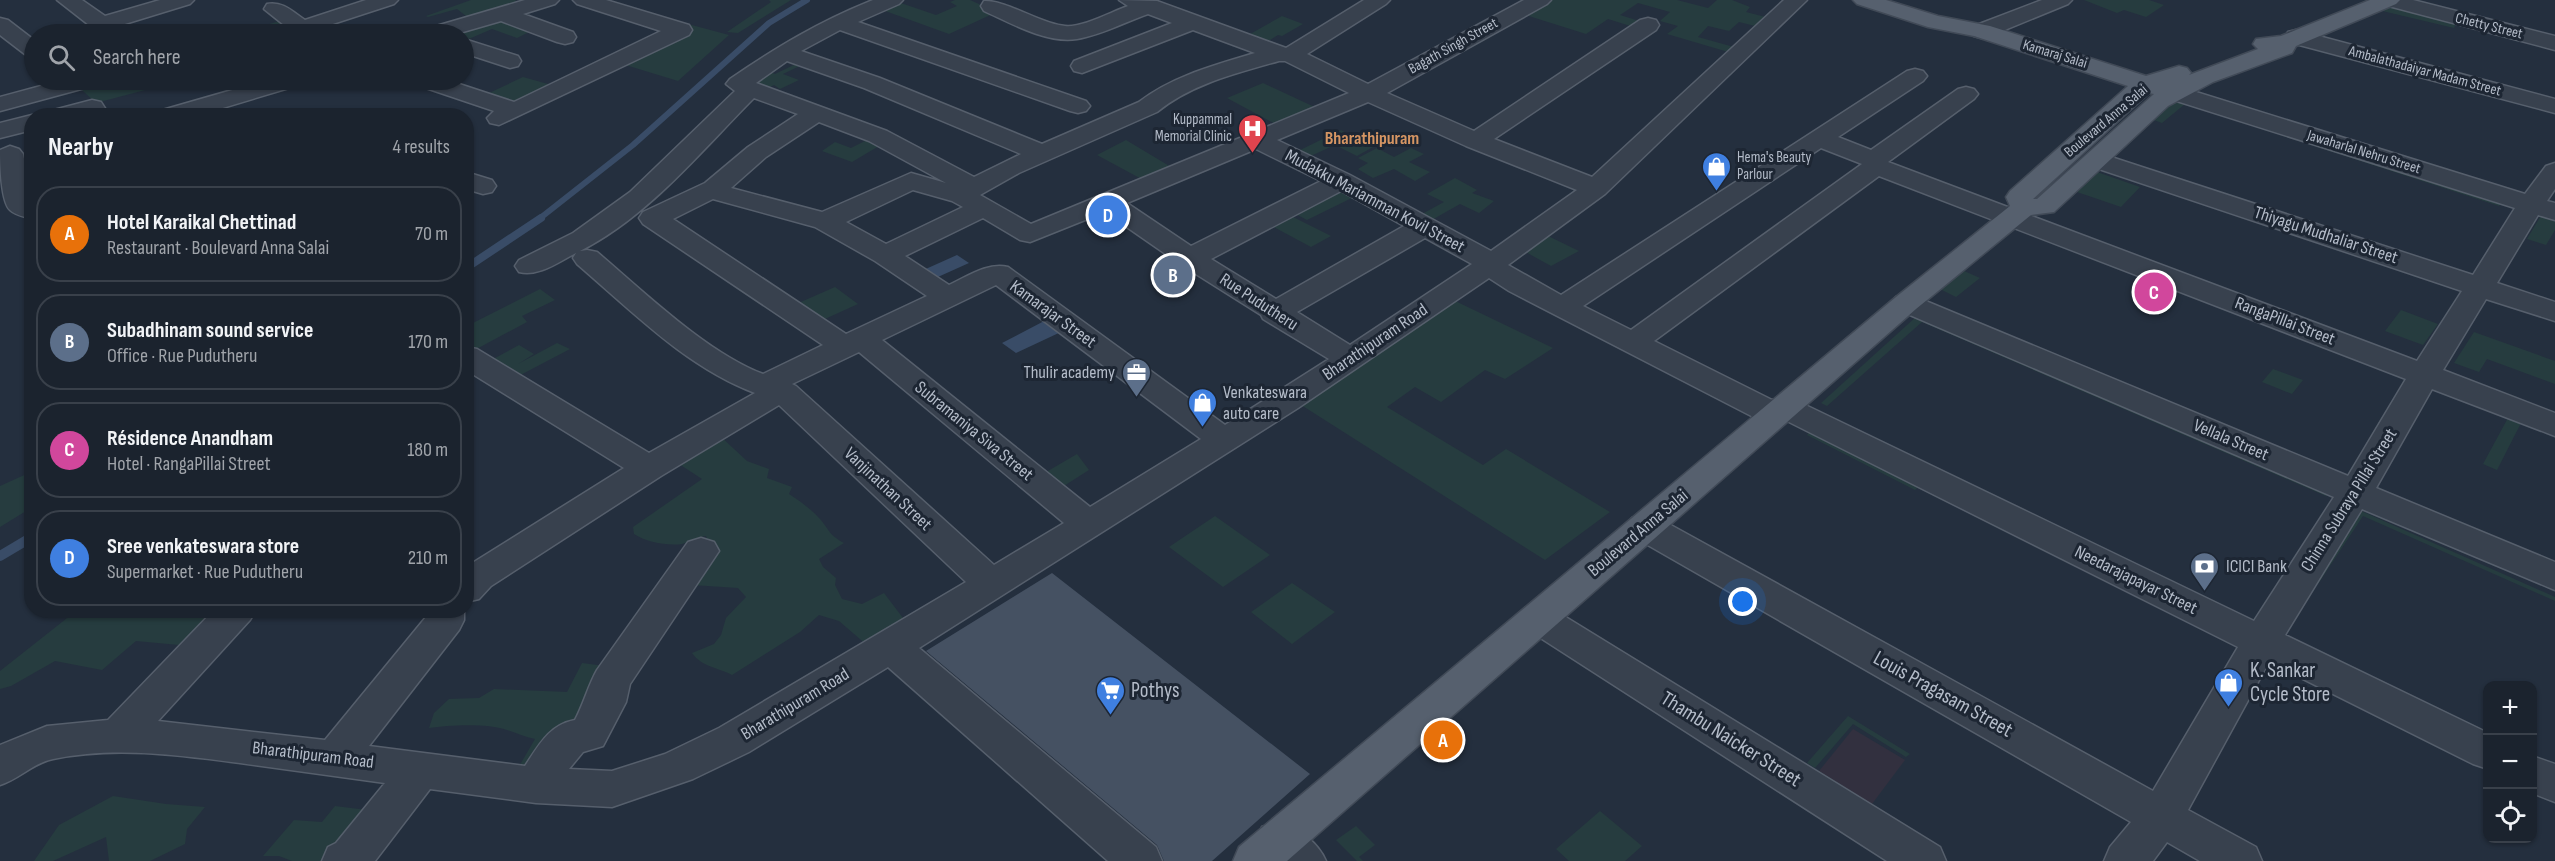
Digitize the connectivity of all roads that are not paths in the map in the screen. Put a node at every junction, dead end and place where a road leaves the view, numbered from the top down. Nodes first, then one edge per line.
1 (68, 0) edge
2 (183, 0) edge
3 (387, 0) edge
4 (548, 0) edge
5 (584, 0) edge
6 (892, 0) edge
7 (1379, 0) edge
8 (1540, 0) edge
9 (1796, 0) edge
10 (1864, 0) edge
11 (2061, 0) edge
12 (2389, 0) edge
13 (992, 6) dead end
14 (1149, 6) edge
15 (275, 9) dead end
16 (1196, 11) edge
17 (502, 14) junction
18 (838, 22) junction
19 (1936, 22) junction
20 (296, 24) edge
21 (314, 24) edge
22 (468, 24) edge
23 (0, 25) edge
24 (1648, 25) dead end
25 (1982, 31) junction
26 (564, 37) dead end
27 (2290, 39) junction
28 (24, 43) edge
29 (2555, 43) edge
30 (474, 49) edge
31 (784, 53) junction
32 (1284, 54) junction
33 (510, 61) dead end
34 (1082, 66) dead end
35 (2095, 75) junction
36 (24, 76) edge
37 (12, 78) dead end
38 (51, 90) edge
39 (257, 90) edge
40 (449, 90) edge
41 (750, 90) junction
42 (2154, 92) junction
43 (1367, 94) junction
44 (0, 104) edge
45 (1078, 106) dead end
46 (2555, 106) edge
47 (195, 108) edge
48 (2116, 110) junction
49 (818, 112) junction
50 (24, 132) edge
51 (1817, 138) junction
52 (1257, 140) junction
53 (1476, 141) junction
54 (10, 148) edge
55 (1044, 154) junction
56 (2096, 160) junction
57 (1875, 163) junction
58 (2555, 171) edge
59 (1341, 181) junction
60 (1596, 188) junction
61 (714, 189) junction
62 (973, 197) junction
63 (1108, 202) junction
64 (24, 208) edge
65 (2543, 208) edge
66 (620, 212) junction
67 (2020, 213) junction
68 (653, 218) junction
69 (825, 221) junction
70 (1425, 226) junction
71 (885, 255) junction
72 (587, 258) dead end
73 (1190, 258) junction
74 (1492, 263) junction
75 (529, 266) dead end
76 (2480, 286) junction
77 (949, 298) junction
78 (1906, 303) junction
79 (1562, 306) junction
80 (2555, 312) edge
81 (1274, 313) junction
82 (853, 342) junction
83 (1634, 342) junction
84 (1350, 359) junction
85 (474, 361) edge
86 (2425, 375) junction
87 (778, 391) junction
88 (1779, 411) junction
89 (2555, 425) edge
90 (1224, 440) junction
91 (649, 468) junction
92 (2355, 493) junction
93 (1088, 524) junction
94 (1645, 527) junction
95 (701, 551) dead end
96 (474, 576) edge
97 (2555, 577) edge
98 (991, 584) junction
99 (230, 618) edge
100 (445, 618) edge
101 (1538, 618) junction
102 (2261, 642) junction
103 (891, 647) junction
104 (119, 736) junction
105 (2483, 750) edge
106 (336, 758) junction
107 (0, 768) edge
108 (421, 770) junction
109 (2537, 775) edge
110 (2555, 784) edge
111 (536, 786) junction
112 (2161, 817) junction
113 (1279, 854) edge
114 (344, 861) edge
115 (1140, 861) edge
116 (1924, 861) edge
117 (2126, 861) edge
118 (2240, 861) edge

1 - 2 street
3 - 21 street
4 - 17 street
5 - 40 street
6 - 18 street
7 - 32 street
8 - 43 street, Bagath Singh Street
9 - 60 street, Bharathipuram Road
10 - 19 main road, Kamaraj Salai
11 - 25 street
12 - 27 main road, Boulevard Anna Salai
12 - 29 street, Chetty Street
13 - 14 street
14 - 16 street
15 - 20 street
16 - 32 street
16 - 34 street
17 - 22 street
17 - 26 street
18 - 31 street
18 - 45 street
19 - 25 main road, Kamaraj Salai
19 - 35 main road, Kamaraj Salai
23 - 28 street
24 - 53 street
25 - 42 main road, Kamaraj Salai
27 - 42 main road, Boulevard Anna Salai
27 - 46 street, Ambalathadaiyar Madam Street
30 - 33 street
31 - 41 street
31 - 55 street
32 - 43 street
32 - 55 street
35 - 42 main road, Kamaraj Salai
35 - 48 main road
36 - 37 street
38 - 44 street
39 - 47 street
41 - 49 street
41 - 66 street
42 - 48 main road, Boulevard Anna Salai
42 - 56 main road, Boulevard Anna Salai
42 - 65 street, Jawaharlal Nehru Street
43 - 52 street, Bagath Singh Street
43 - 53 street
48 - 67 main road, Boulevard Anna Salai
49 - 61 street
49 - 62 street
50 - 54 street
51 - 57 street, RangaPillai Street
51 - 57 street
51 - 79 street
52 - 59 street, Mudakku Mariamman Kovil Street
52 - 63 street, Bagath Singh Street
53 - 60 street
54 - 64 street
55 - 62 street
56 - 67 main road, Boulevard Anna Salai
56 - 76 street, Thiyagu Mudhaliar Street
57 - 67 street, RangaPillai Street
57 - 83 street
58 - 65 street, Chinna Subraya Pillai Street
59 - 70 street, Mudakku Mariamman Kovil Street
59 - 73 street
60 - 74 street, Bharathipuram Road
61 - 68 street
61 - 69 street
62 - 63 street, Bagath Singh Street
62 - 69 street
62 - 71 street
63 - 73 street, Rue Pudutheru
65 - 76 street, Chinna Subraya Pillai Street
66 - 68 street
66 - 75 street
67 - 78 main road, Boulevard Anna Salai
67 - 86 street, RangaPillai Street
68 - 82 street, Subramaniya Siva Street
69 - 71 street
70 - 74 street, Mudakku Mariamman Kovil Street
70 - 81 street
71 - 77 street
72 - 87 street
73 - 81 street, Rue Pudutheru
74 - 79 street
74 - 84 street, Bharathipuram Road
76 - 80 street, Thiyagu Mudhaliar Street
76 - 86 street, Chinna Subraya Pillai Street
77 - 82 street
77 - 90 street, Kamarajar Street
78 - 88 main road, Boulevard Anna Salai
78 - 92 street, Vellala Street
79 - 83 street
81 - 84 street, Rue Pudutheru
82 - 87 street
82 - 93 street, Subramaniya Siva Street
83 - 88 street
84 - 90 street, Bharathipuram Road
85 - 91 street
86 - 89 street, RangaPillai Street
86 - 92 street, Chinna Subraya Pillai Street
87 - 91 street
87 - 98 street, Vanjinathan Street
88 - 94 main road, Boulevard Anna Salai
88 - 102 street, Needarajapayar Street
90 - 93 street, Bharathipuram Road
91 - 96 street
92 - 97 street, Vellala Street
92 - 102 street, Chinna Subraya Pillai Street
93 - 98 street, Bharathipuram Road
94 - 101 main road, Boulevard Anna Salai
94 - 112 street, Louis Pragasam Street
95 - 111 street
98 - 103 street, Bharathipuram Road
99 - 104 street
100 - 106 street
101 - 113 main road, Boulevard Anna Salai
101 - 116 street, Thambu Naicker Street
102 - 105 street, Needarajapayar Street
102 - 112 street, Chinna Subraya Pillai Street
103 - 111 street, Bharathipuram Road
103 - 115 street
104 - 106 street, Bharathipuram Road
104 - 107 street, Bharathipuram Road
106 - 108 street, Bharathipuram Road
108 - 111 street, Bharathipuram Road
108 - 114 street
109 - 110 street
112 - 117 street, Chinna Subraya Pillai Street
112 - 118 street, Louis Pragasam Street

